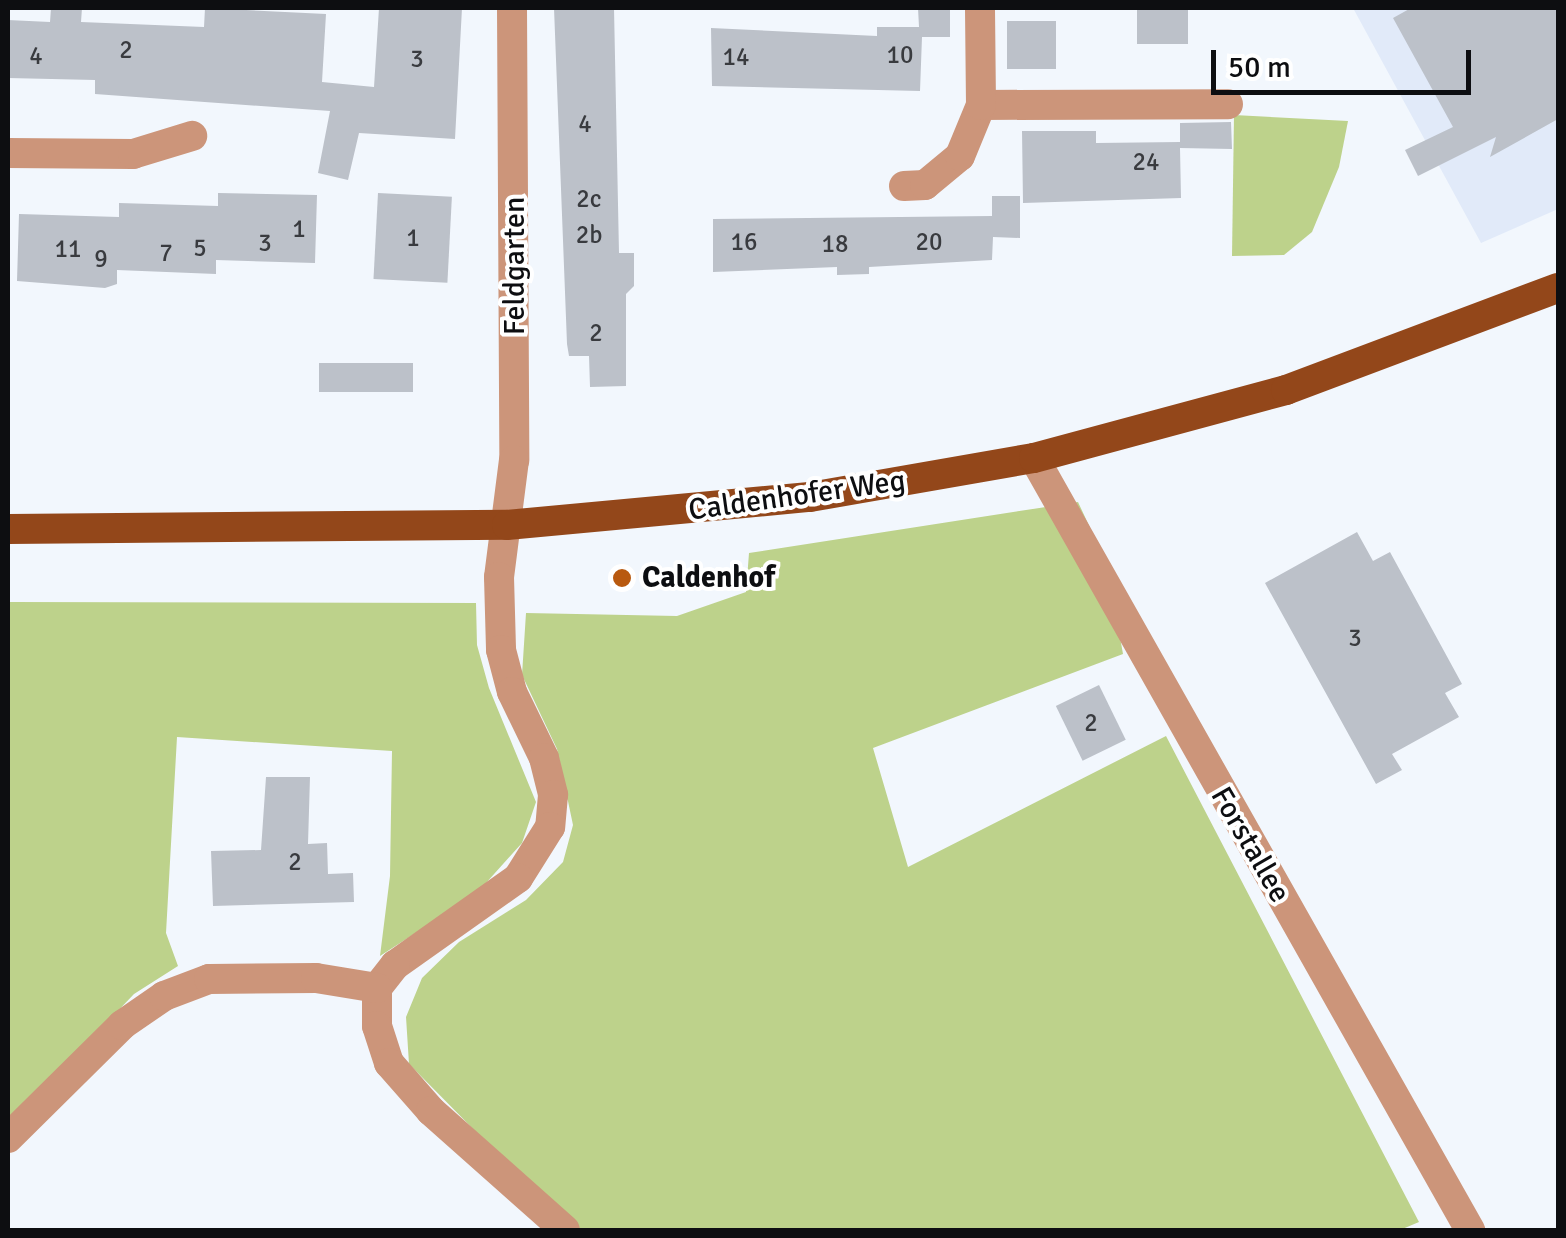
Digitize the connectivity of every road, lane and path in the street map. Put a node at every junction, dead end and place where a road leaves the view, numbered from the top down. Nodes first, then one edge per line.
1 (512, 8) edge
2 (980, 8) edge
3 (1228, 104) dead end
4 (981, 105) junction
5 (192, 136) dead end
6 (8, 153) edge
7 (904, 186) dead end
8 (1558, 288) edge
9 (1034, 458) junction
10 (508, 525) junction
11 (8, 529) edge
12 (377, 988) junction
13 (8, 1138) edge
14 (564, 1230) edge
15 (1470, 1230) edge

1 - 10 street, Feldgarten
2 - 4 street
3 - 4 street
4 - 7 street
5 - 6 street
8 - 9 main road, Caldenhofer Weg
9 - 10 main road, Caldenhofer Weg
9 - 15 street, Forstallee
10 - 11 main road, Caldenhofer Weg
10 - 12 street, Feldgarten
12 - 13 street
12 - 14 street

